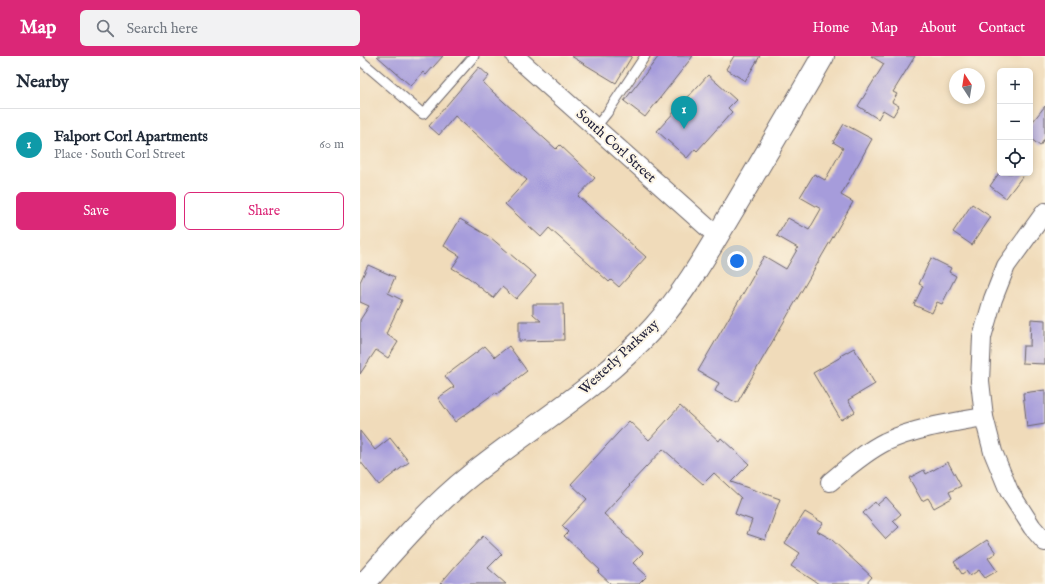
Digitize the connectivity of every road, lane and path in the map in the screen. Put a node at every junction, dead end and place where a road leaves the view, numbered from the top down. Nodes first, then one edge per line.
1 (474, 56) edge
2 (515, 56) edge
3 (645, 56) edge
4 (823, 56) edge
5 (360, 60) edge
6 (533, 62) edge
7 (595, 128) junction
8 (1045, 212) edge
9 (717, 236) junction
10 (984, 417) junction
11 (830, 482) dead end
12 (1045, 542) edge
13 (364, 584) edge

1 - 5 lane
2 - 6 street, South Corl Street
3 - 7 lane
4 - 9 main road, Westerly Parkway
6 - 7 street, South Corl Street
7 - 9 street, South Corl Street
8 - 10 street
9 - 13 main road, Westerly Parkway
10 - 11 street
10 - 12 street

